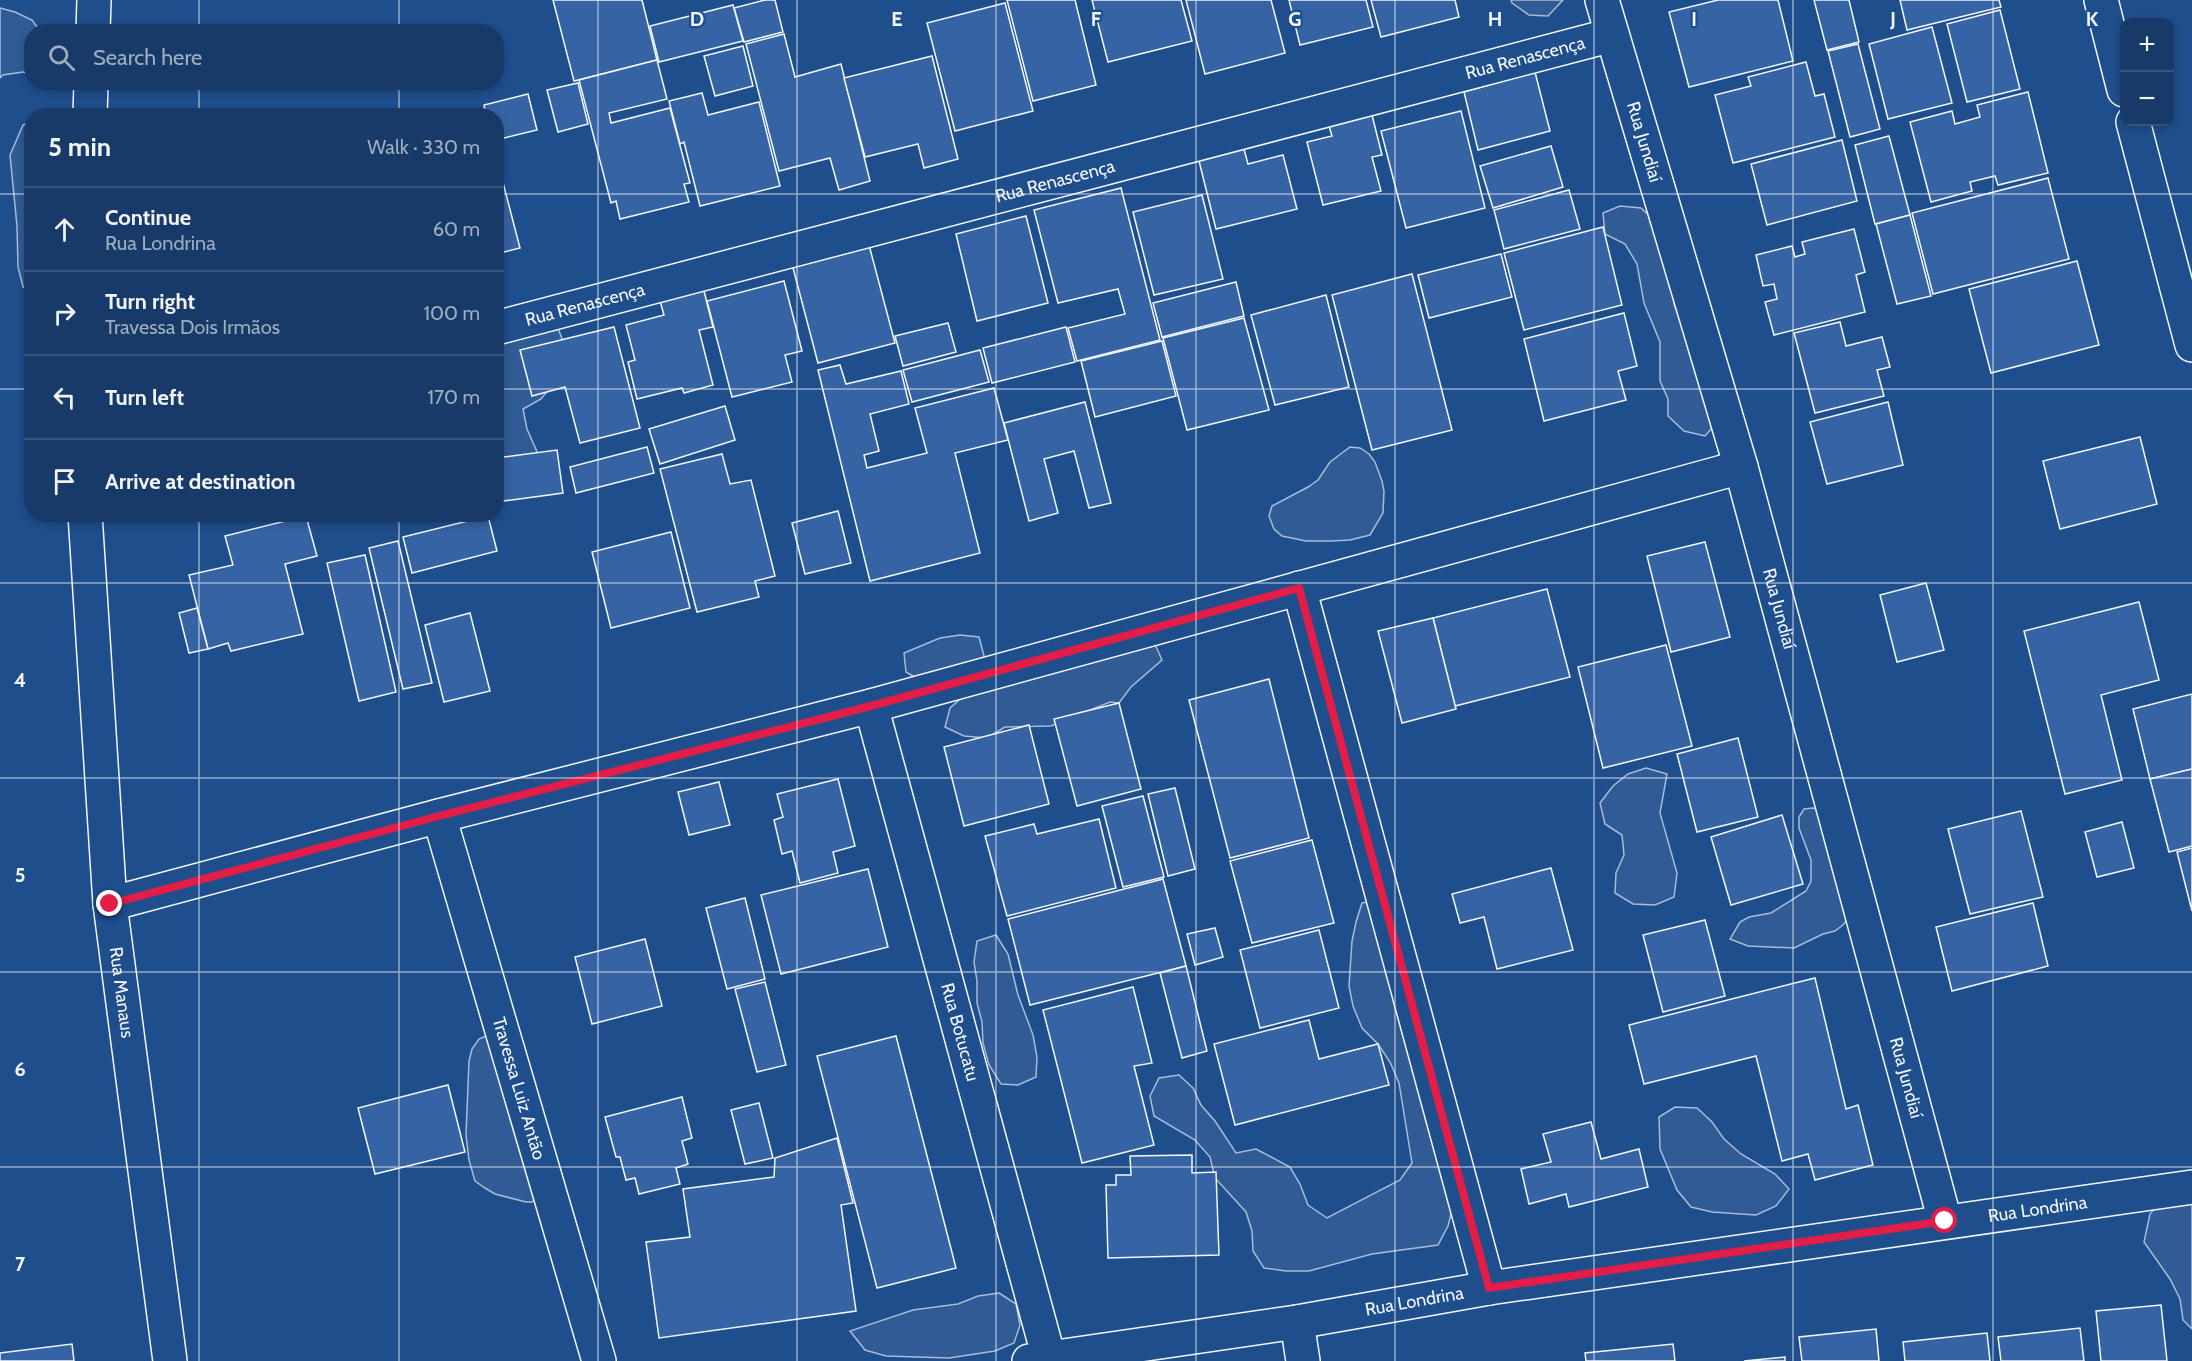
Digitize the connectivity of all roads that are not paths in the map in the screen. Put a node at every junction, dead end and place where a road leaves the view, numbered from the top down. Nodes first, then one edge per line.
1 (94, 0) edge
2 (1602, 0) edge
3 (2101, 0) edge
4 (93, 24) edge
5 (1612, 35) junction
6 (2120, 74) edge
7 (91, 90) edge
8 (90, 108) edge
9 (2134, 126) edge
10 (504, 326) edge
11 (2192, 345) edge
12 (1741, 467) junction
13 (86, 522) edge
14 (1299, 588) junction
15 (871, 706) junction
16 (439, 816) junction
17 (110, 904) junction
18 (2192, 1187) edge
19 (1945, 1221) junction
20 (1489, 1288) junction
21 (1297, 1322) junction
22 (1039, 1360) edge
23 (171, 1361) edge
24 (599, 1361) edge
25 (1303, 1361) edge

1 - 4 street
2 - 5 street, Rua Jundiaí
3 - 6 street
5 - 10 street, Rua Renascença
5 - 12 street, Rua Jundiaí
7 - 8 street
9 - 11 street
12 - 14 street
12 - 19 street, Rua Jundiaí
13 - 17 street, Rua Manaus
14 - 15 street
14 - 20 street
15 - 16 street
15 - 22 street, Rua Botucatu
16 - 17 street
16 - 24 street, Travessa Luiz Antão
17 - 23 street, Rua Manaus
18 - 19 street, Rua Londrina
19 - 20 street, Rua Londrina
20 - 21 street, Rua Londrina
21 - 22 street, Rua Londrina
21 - 25 street

